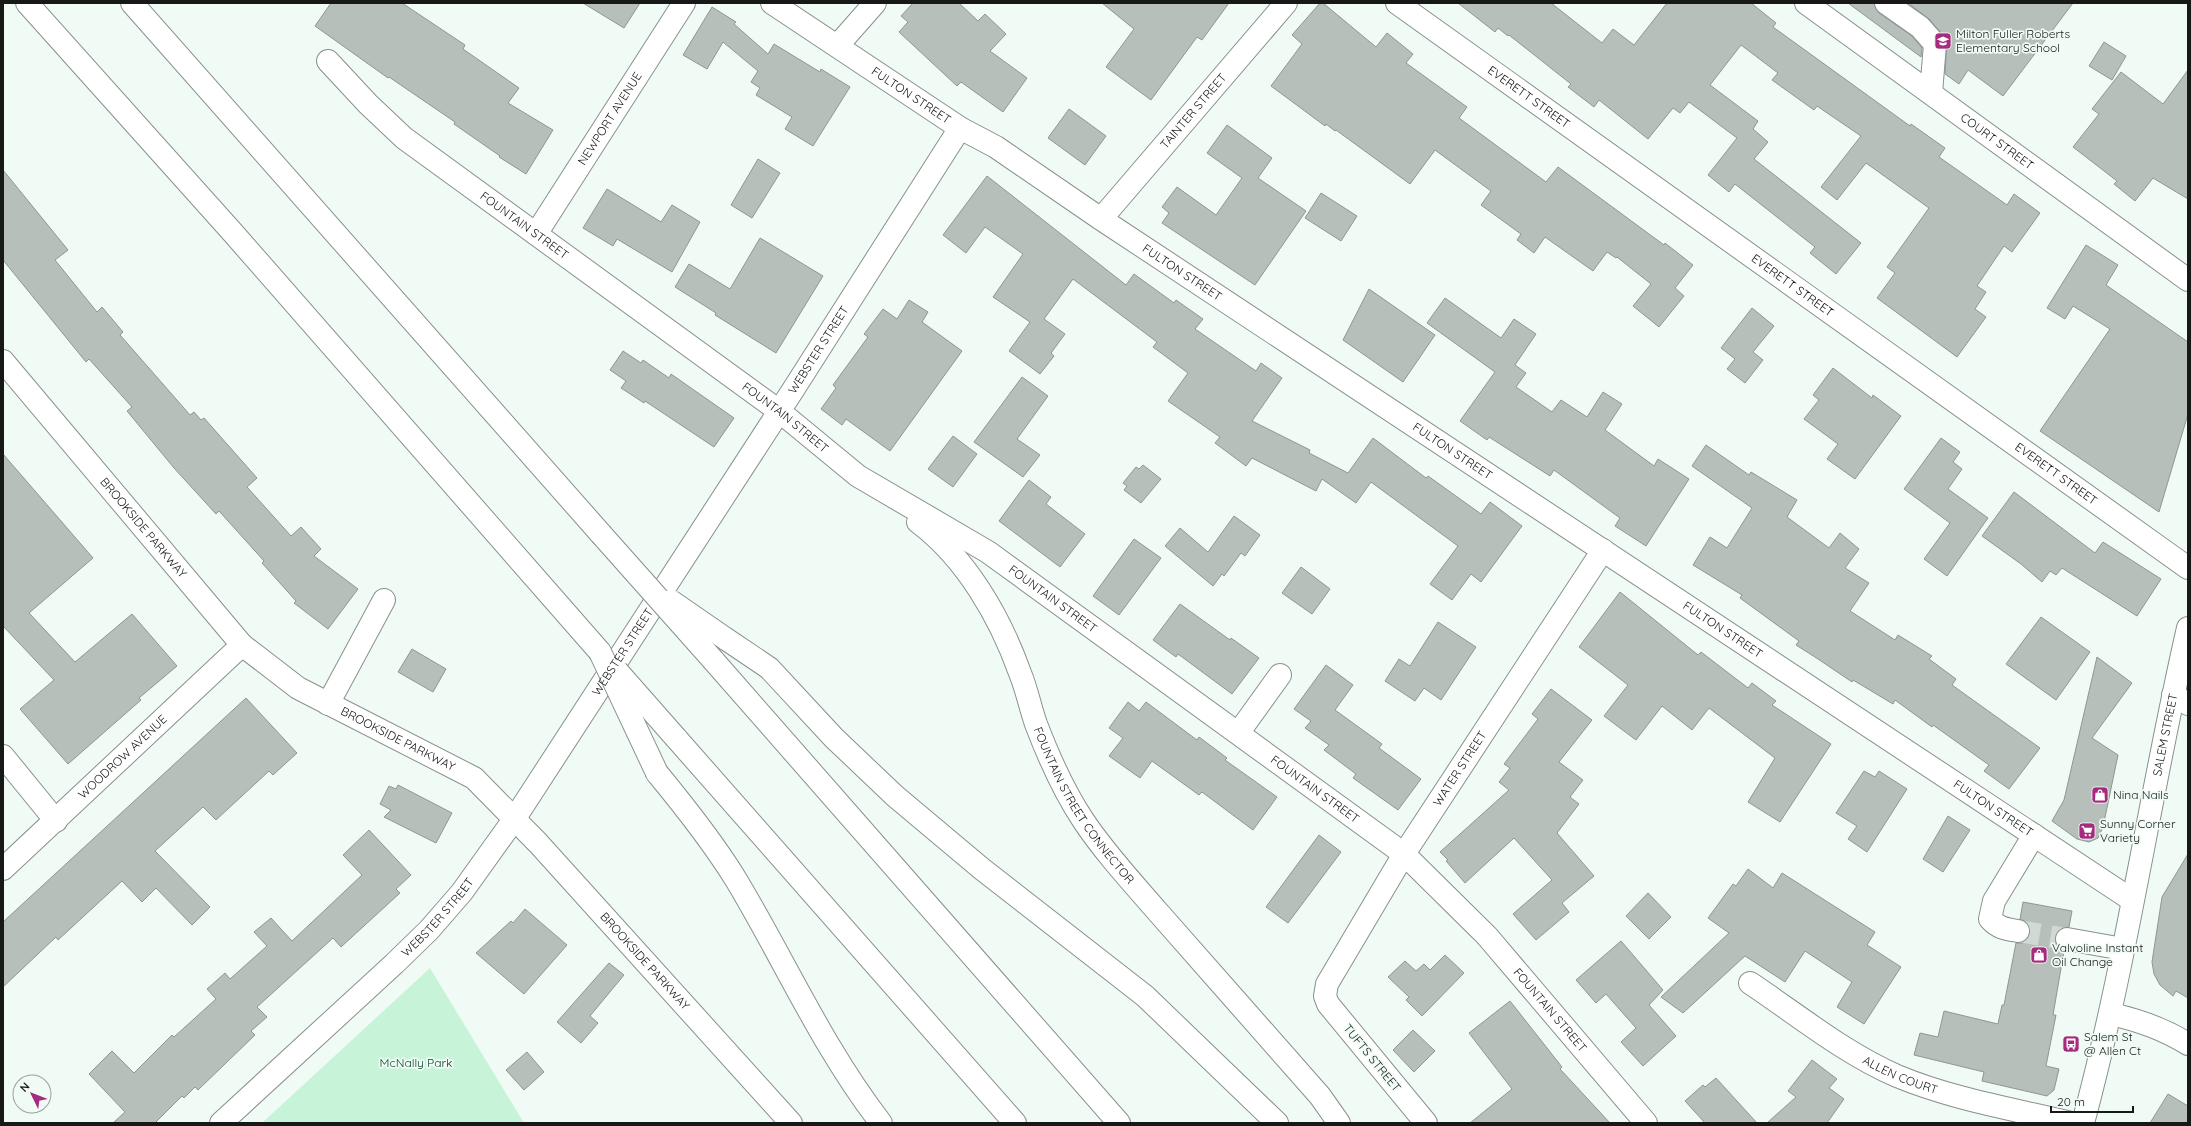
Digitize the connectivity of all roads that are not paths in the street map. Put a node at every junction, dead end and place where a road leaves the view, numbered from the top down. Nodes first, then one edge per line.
1 (26, 3) edge
2 (132, 3) edge
3 (684, 3) edge
4 (772, 3) edge
5 (875, 3) edge
6 (1286, 3) edge
7 (1397, 3) edge
8 (1806, 3) edge
9 (1886, 3) edge
10 (838, 45) junction
11 (328, 61) dead end
12 (1931, 93) junction
13 (960, 128) junction
14 (1101, 219) junction
15 (536, 234) junction
16 (2188, 280) edge
17 (3, 361) edge
18 (779, 411) junction
19 (858, 476) junction
20 (1603, 550) junction
21 (2188, 568) edge
22 (645, 583) junction
23 (384, 600) dead end
24 (2188, 628) edge
25 (242, 646) junction
26 (600, 652) junction
27 (1280, 675) dead end
28 (2180, 700) edge
29 (328, 704) junction
30 (1238, 732) junction
31 (3, 756) edge
32 (515, 818) junction
33 (56, 821) junction
34 (2034, 835) junction
35 (1404, 854) junction
36 (3, 869) edge
37 (2132, 900) junction
38 (2018, 931) tunnel mouth
39 (2067, 940) tunnel mouth
40 (2123, 949) junction
41 (1750, 983) dead end
42 (1325, 991) joint
43 (2111, 1014) junction
44 (2188, 1044) edge
45 (2001, 1115) edge
46 (221, 1123) edge
47 (791, 1123) edge
48 (881, 1123) edge
49 (1015, 1123) edge
50 (1119, 1123) edge
51 (1277, 1123) edge
52 (1339, 1123) edge
53 (1426, 1123) edge
54 (1646, 1123) edge
55 (2071, 1123) edge
56 (2083, 1123) edge

1 - 26 main road
2 - 22 main road, bridge
3 - 15 main road, NEWPORT AVENUE
4 - 10 main road, FULTON STREET
5 - 10 main road
6 - 14 main road, TAINTER STREET
7 - 21 main road, EVERETT STREET
8 - 12 main road, COURT STREET
9 - 12 main road
10 - 13 main road, FULTON STREET
11 - 15 main road, FOUNTAIN STREET
12 - 16 main road, COURT STREET
13 - 14 main road, FULTON STREET
13 - 18 main road, WEBSTER STREET
14 - 20 main road, FULTON STREET
15 - 18 main road, FOUNTAIN STREET
17 - 25 main road, BROOKSIDE PARKWAY
18 - 19 main road, FOUNTAIN STREET
18 - 32 main road, WEBSTER STREET
19 - 30 main road, FOUNTAIN STREET
19 - 52 main road, FOUNTAIN STREET CONNECTOR
20 - 34 main road, FULTON STREET
20 - 35 main road, WATER STREET
22 - 50 main road, bridge
22 - 51 main road, bridge
23 - 29 main road
24 - 28 main road, SALEM STREET
25 - 29 main road, BROOKSIDE PARKWAY
25 - 33 main road, WOODROW AVENUE
26 - 48 main road, bridge
26 - 49 main road, bridge
27 - 30 main road
28 - 37 main road, SALEM STREET
29 - 32 main road, BROOKSIDE PARKWAY
30 - 35 main road, FOUNTAIN STREET
31 - 33 main road
32 - 46 main road, WEBSTER STREET
32 - 47 main road, BROOKSIDE PARKWAY
33 - 36 main road, WOODROW AVENUE
34 - 37 main road, FULTON STREET
34 - 38 main road
35 - 42 main road, WATER STREET
35 - 54 main road, FOUNTAIN STREET
37 - 40 main road, SALEM STREET
39 - 40 main road
40 - 43 main road, SALEM STREET
41 - 45 main road, ALLEN COURT
42 - 53 main road, TUFTS STREET
43 - 44 main road
43 - 56 main road, SALEM STREET
45 - 55 main road, ALLEN COURT

